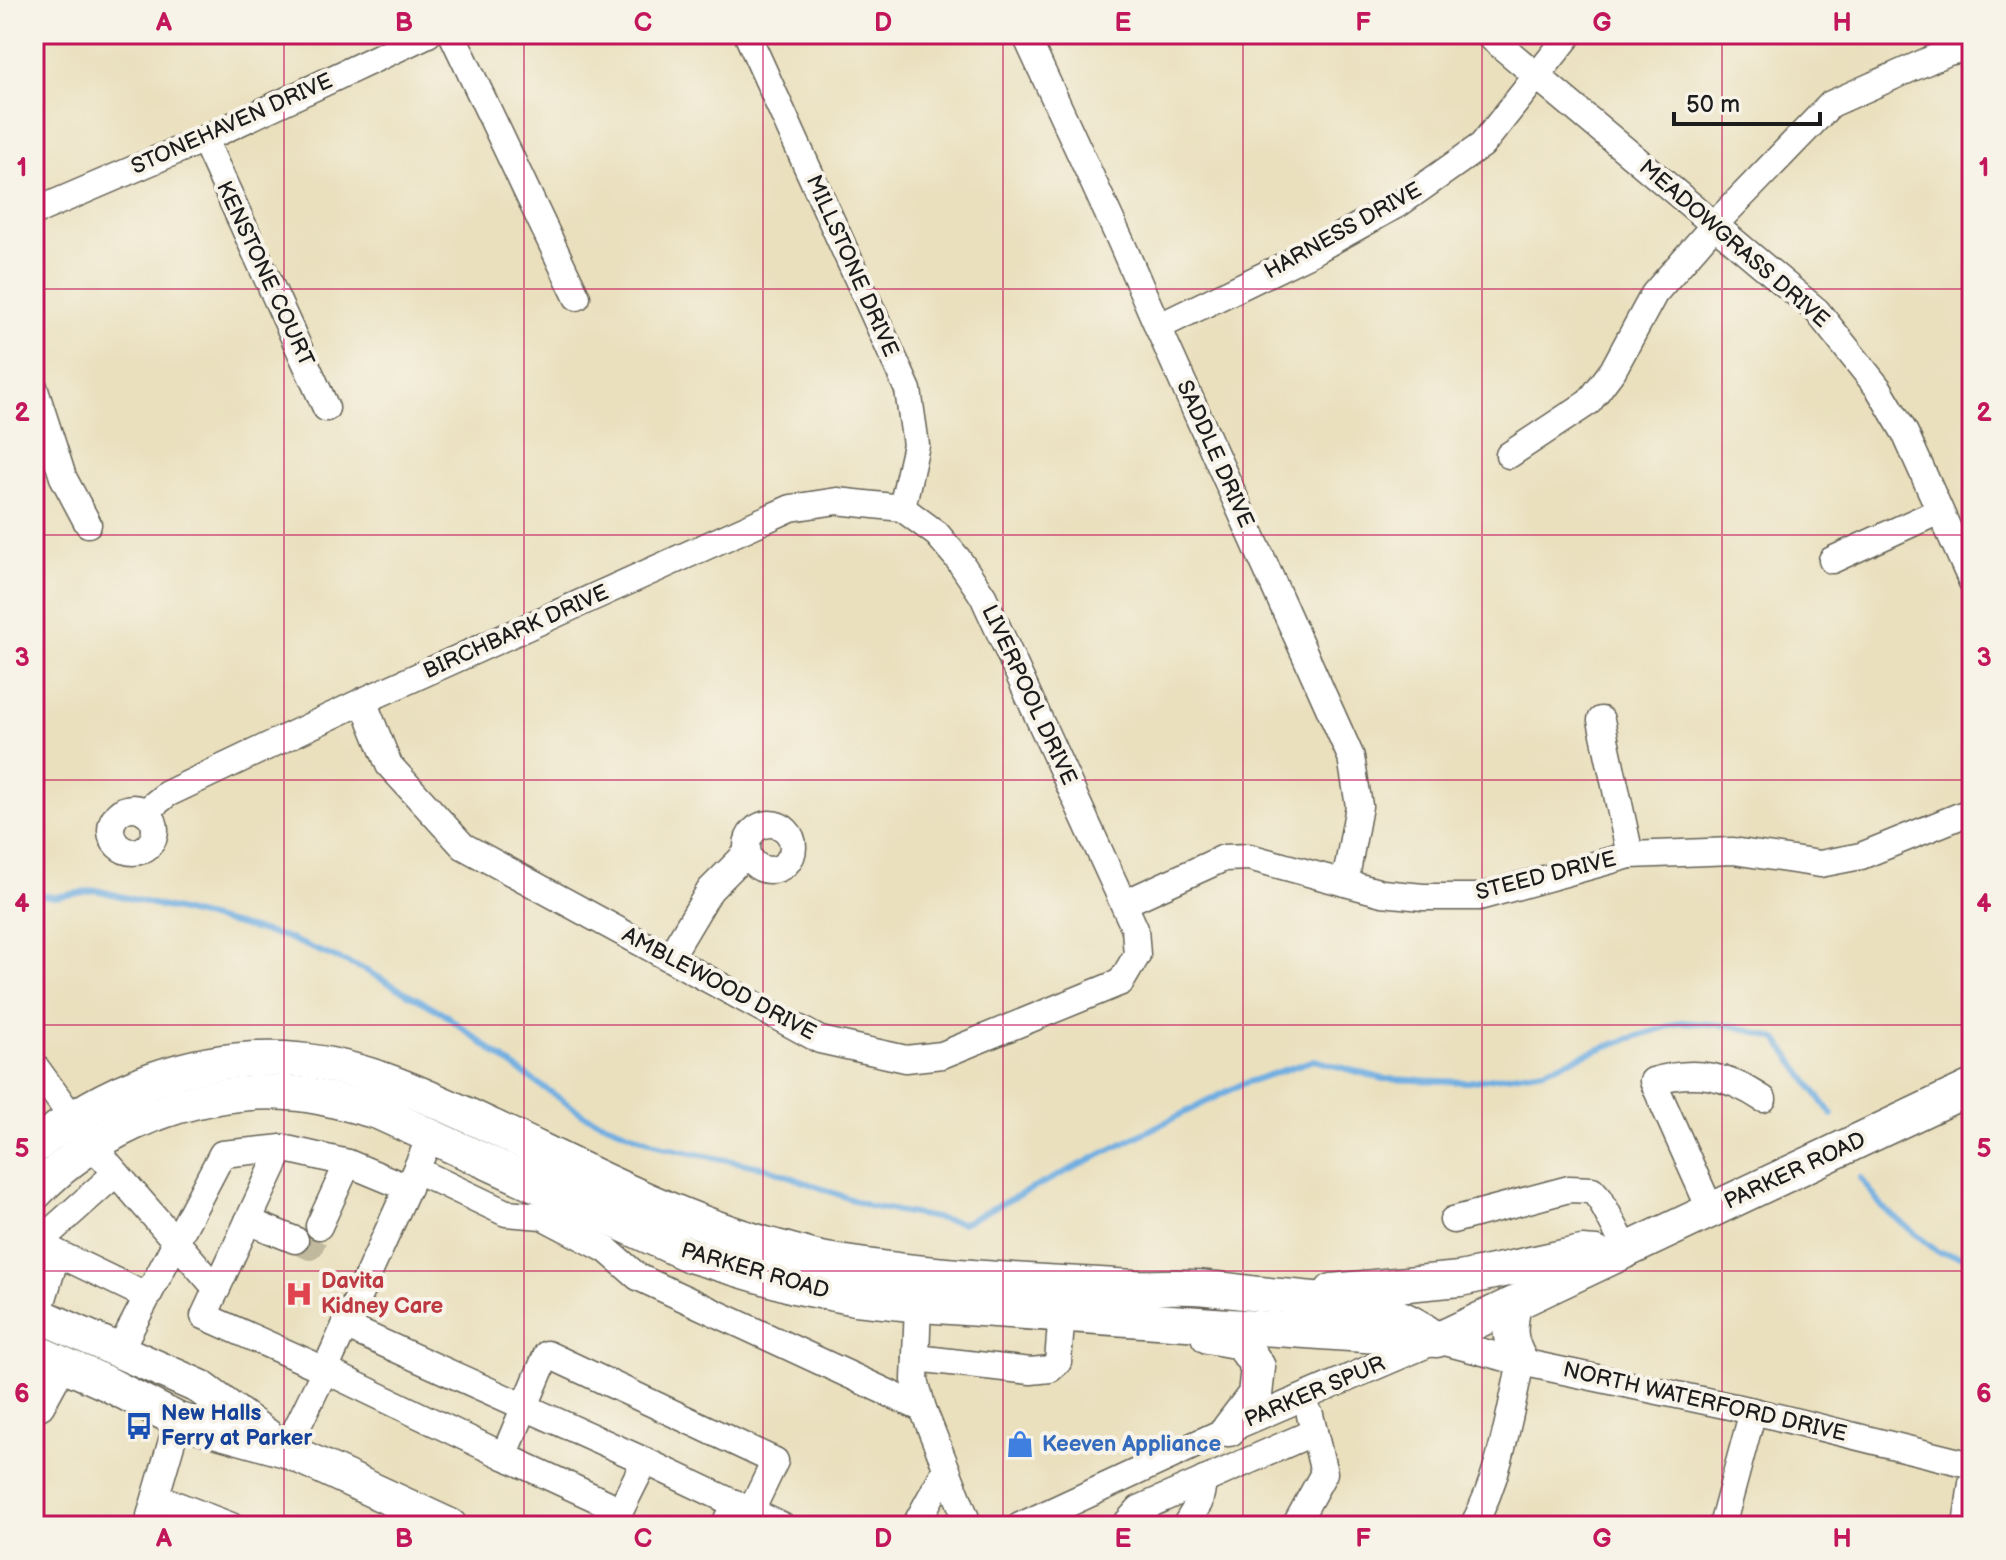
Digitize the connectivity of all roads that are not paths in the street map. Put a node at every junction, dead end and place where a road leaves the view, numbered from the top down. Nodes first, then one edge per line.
1 (428, 34) edge
2 (452, 34) edge
3 (747, 34) edge
4 (1025, 34) edge
5 (1487, 34) edge
6 (1570, 34) edge
7 (1972, 47) edge
8 (1537, 77) junction
9 (204, 139) junction
10 (34, 212) edge
11 (1715, 224) junction
12 (577, 297) dead end
13 (1158, 327) junction
14 (34, 387) edge
15 (326, 408) dead end
16 (1509, 455) dead end
17 (902, 508) junction
18 (1939, 511) junction
19 (88, 524) dead end
20 (1832, 560) dead end
21 (1972, 582) edge
22 (363, 701) junction
23 (1601, 720) dead end
24 (1972, 811) edge
25 (145, 812) dead end
26 (747, 853) dead end
27 (1630, 855) junction
28 (1345, 883) junction
29 (1125, 903) junction
30 (670, 957) junction
31 (34, 1065) edge
32 (1972, 1087) edge
33 (1763, 1099) dead end
34 (73, 1117) junction
35 (431, 1136) junction
36 (92, 1145) junction
37 (34, 1147) edge
38 (282, 1148) junction
39 (348, 1163) junction
40 (116, 1173) junction
41 (412, 1179) junction
42 (34, 1194) edge
43 (1711, 1211) junction
44 (1453, 1220) dead end
45 (248, 1221) junction
46 (319, 1226) tunnel mouth
47 (295, 1240) dead end
48 (176, 1242) junction
49 (43, 1245) edge
50 (1622, 1253) junction
51 (217, 1289) junction
52 (1256, 1294) junction
53 (146, 1296) junction
54 (1063, 1299) junction
55 (1514, 1304) junction
56 (918, 1305) junction
57 (36, 1314) edge
58 (1101, 1318) junction
59 (345, 1326) junction
60 (1437, 1340) junction
61 (119, 1351) junction
62 (49, 1358) edge
63 (916, 1358) junction
64 (1521, 1362) junction
65 (325, 1370) junction
66 (1305, 1396) junction
67 (34, 1404) edge
68 (524, 1407) junction
69 (923, 1409) junction
70 (1753, 1411) junction
71 (178, 1420) junction
72 (1229, 1429) junction
73 (1314, 1432) junction
74 (286, 1450) junction
75 (504, 1456) junction
76 (645, 1461) junction
77 (1972, 1465) edge
78 (946, 1469) junction
79 (1204, 1480) junction
80 (1972, 1483) edge
81 (156, 1497) junction
82 (606, 1503) dead end
83 (737, 1513) edge
84 (153, 1526) edge
85 (231, 1526) edge
86 (450, 1526) edge
87 (621, 1526) edge
88 (782, 1526) edge
89 (915, 1526) edge
90 (969, 1526) edge
91 (1020, 1526) edge
92 (1124, 1526) edge
93 (1185, 1526) edge
94 (1295, 1526) edge
95 (1473, 1526) edge
96 (1722, 1526) edge
97 (1966, 1526) edge

1 - 9 street, STONEHAVEN DRIVE
2 - 12 street
3 - 17 street, MILLSTONE DRIVE
4 - 13 street, SADDLE DRIVE
5 - 8 street, MEADOWGRASS DRIVE
6 - 8 street, HARNESS DRIVE
7 - 11 street
8 - 11 street, MEADOWGRASS DRIVE
8 - 13 street, HARNESS DRIVE
9 - 10 street, STONEHAVEN DRIVE
9 - 15 street, KENSTONE COURT
11 - 16 street
11 - 18 street, MEADOWGRASS DRIVE
13 - 28 street, SADDLE DRIVE
14 - 19 street
17 - 22 street, BIRCHBARK DRIVE
17 - 29 street, LIVERPOOL DRIVE
18 - 20 street
18 - 21 street, MEADOWGRASS DRIVE
22 - 25 street, BIRCHBARK DRIVE
22 - 30 street, AMBLEWOOD DRIVE
23 - 27 street
24 - 27 street, STEED DRIVE
26 - 30 street
27 - 28 street, STEED DRIVE
28 - 29 street, STEED DRIVE
29 - 30 street, AMBLEWOOD DRIVE
31 - 34 street
32 - 43 main road, PARKER ROAD
33 - 43 street
34 - 36 street
34 - 37 main road, PARKER ROAD
34 - 54 main road, PARKER ROAD
35 - 36 main road, PARKER ROAD
35 - 41 street
35 - 56 main road, PARKER ROAD
36 - 40 street
36 - 42 main road, PARKER ROAD
38 - 39 street
38 - 45 street
38 - 48 street
39 - 41 street
39 - 46 street
40 - 48 street
40 - 49 street
41 - 59 street
41 - 69 street
43 - 50 main road, PARKER ROAD
44 - 50 street
45 - 47 street
45 - 51 street
48 - 51 street
48 - 53 street
49 - 53 street
49 - 57 street
50 - 52 main road, PARKER ROAD
50 - 55 main road, PARKER ROAD
51 - 65 street
52 - 54 main road, PARKER ROAD
52 - 60 main road, PARKER ROAD
53 - 61 street
54 - 56 main road, PARKER ROAD
54 - 58 main road, PARKER ROAD
54 - 63 street
55 - 60 main road, PARKER ROAD
55 - 64 main road
56 - 63 street
57 - 61 main road
58 - 60 main road, PARKER ROAD
58 - 72 main road
59 - 65 street
59 - 68 street
60 - 64 street, NORTH WATERFORD DRIVE
60 - 66 street, PARKER SPUR
61 - 74 main road
62 - 67 street
62 - 71 main road
63 - 69 street
64 - 70 street, NORTH WATERFORD DRIVE
64 - 95 street
65 - 74 street
65 - 75 street
66 - 72 street, PARKER SPUR
66 - 73 street
68 - 75 street
68 - 76 street
68 - 83 street
69 - 78 street
70 - 77 street, NORTH WATERFORD DRIVE
70 - 96 street
71 - 74 main road
71 - 81 street
72 - 91 street, PARKER SPUR
73 - 79 street
73 - 94 street
74 - 86 main road
75 - 82 street
76 - 83 street
76 - 87 street
78 - 89 street
78 - 90 street
79 - 92 street
79 - 93 street
80 - 97 street
81 - 84 street
81 - 85 street
83 - 88 street

